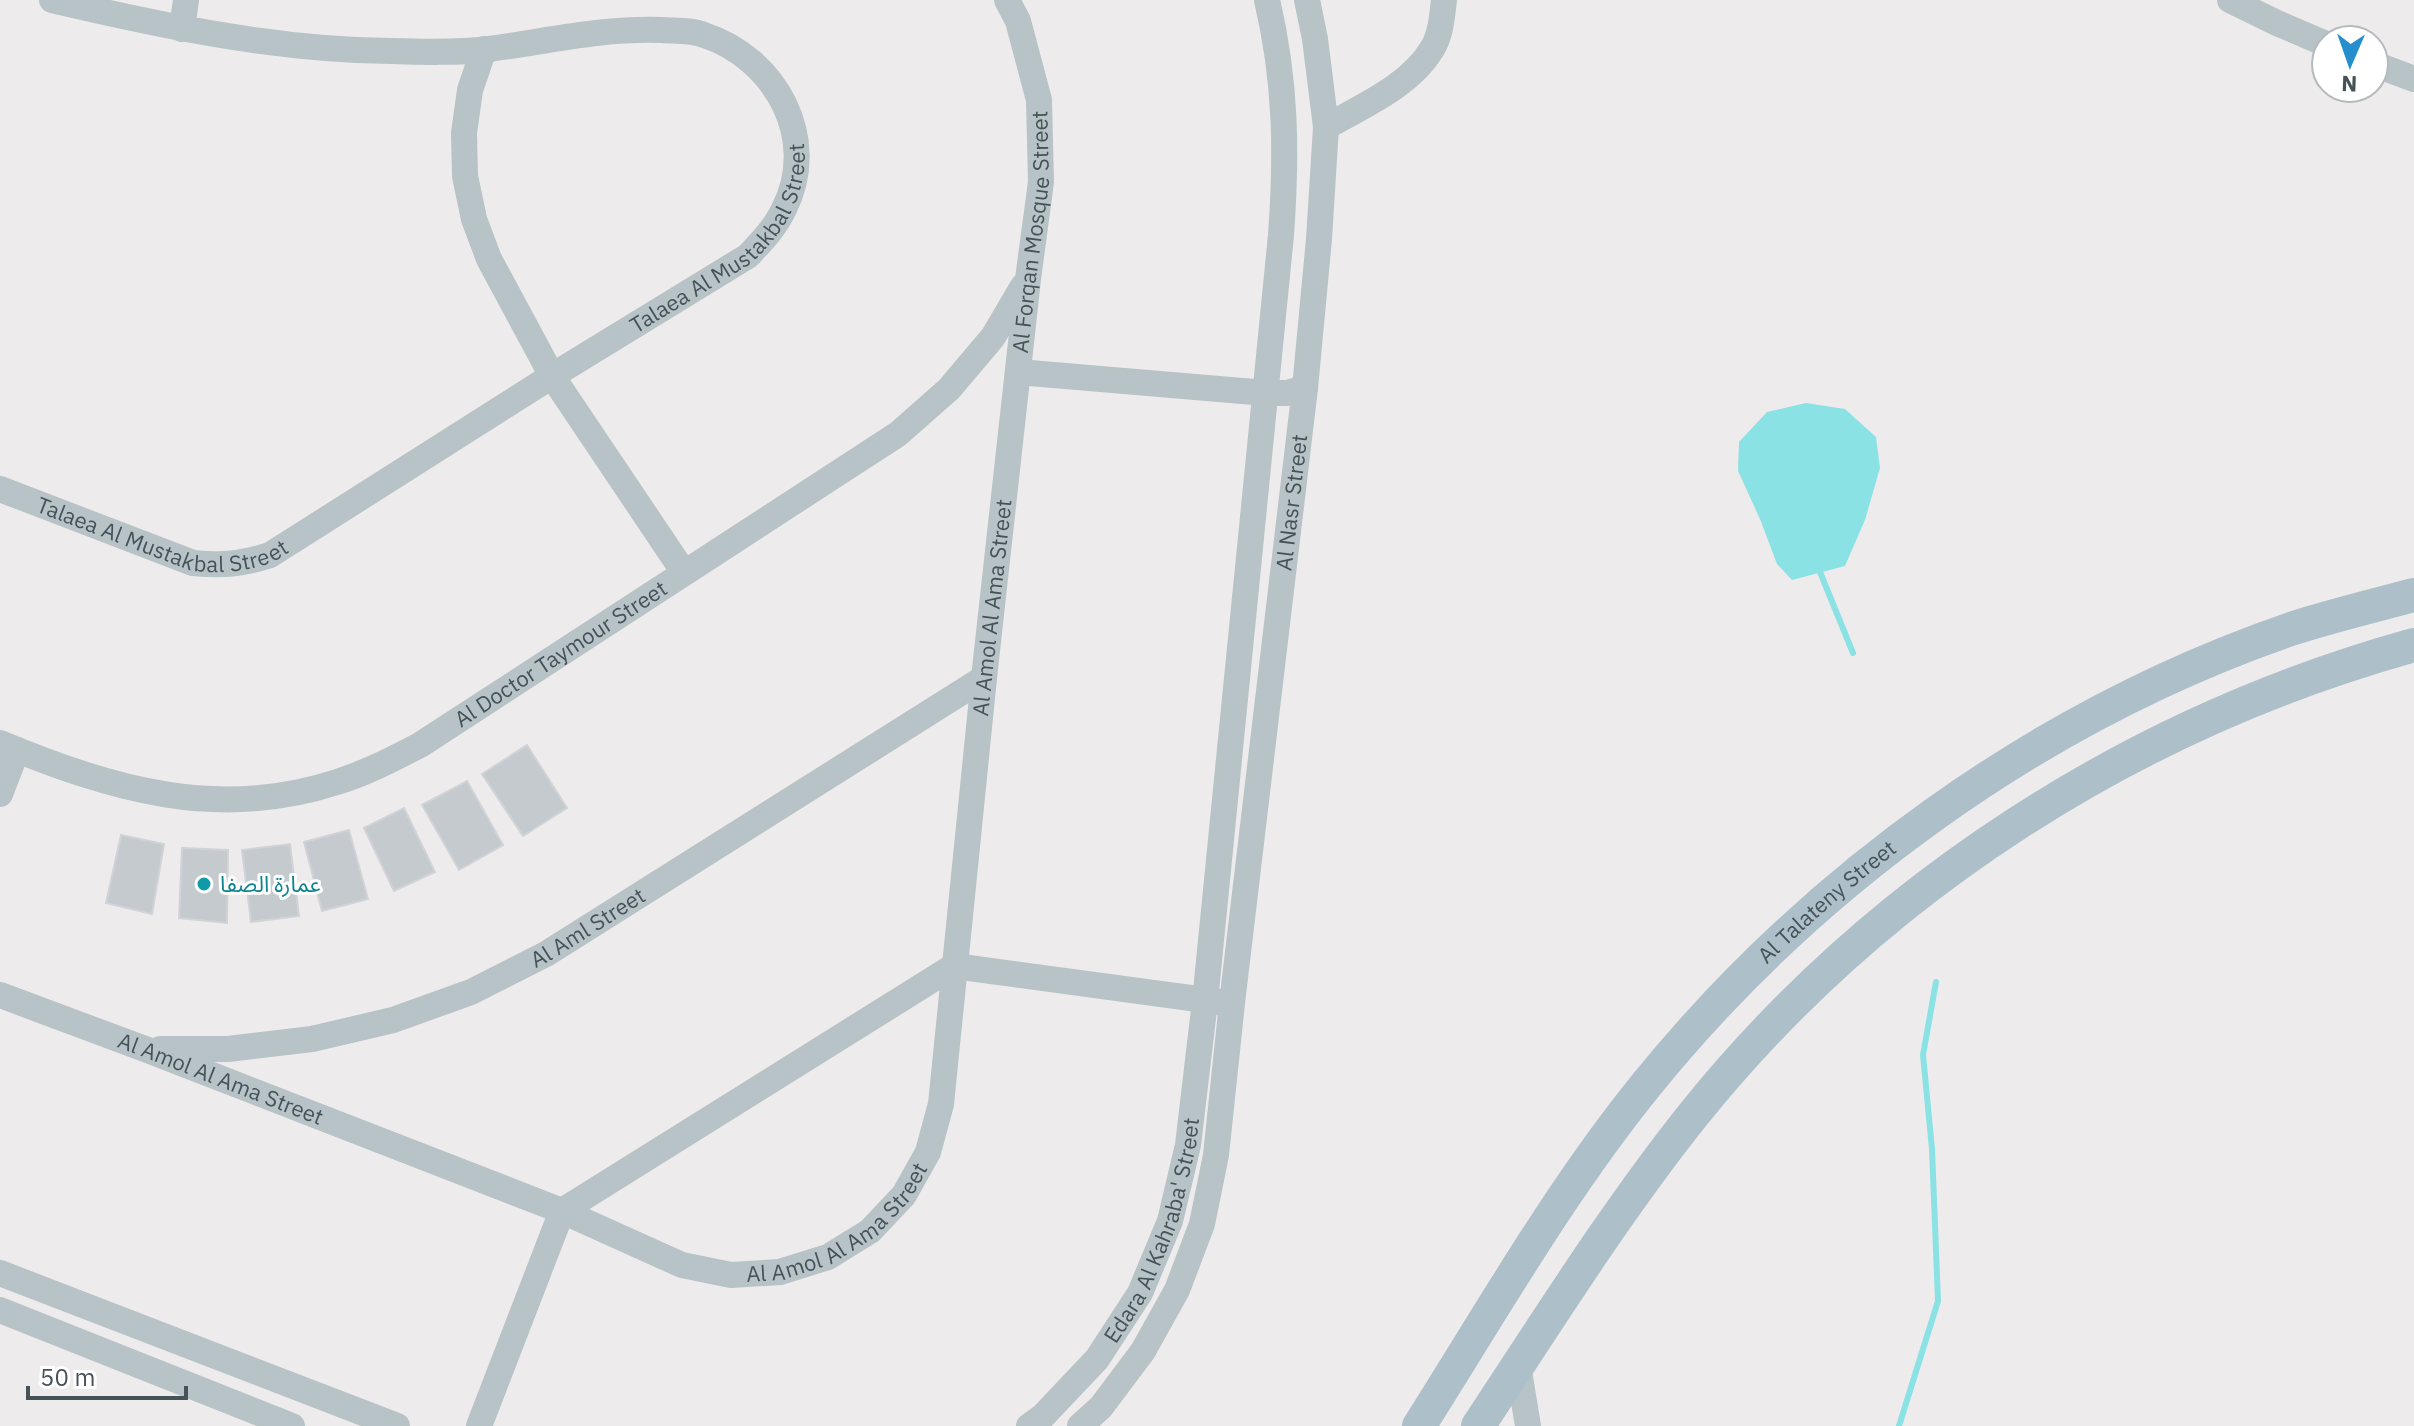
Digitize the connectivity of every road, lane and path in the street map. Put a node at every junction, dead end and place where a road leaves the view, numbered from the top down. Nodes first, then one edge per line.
1 (52, 0) edge
2 (186, 0) edge
3 (1007, 0) edge
4 (1267, 0) edge
5 (1307, 0) edge
6 (1444, 0) edge
7 (2230, 0) edge
8 (182, 29) junction
9 (2310, 37) edge
10 (484, 49) junction
11 (2390, 70) edge
12 (2414, 79) edge
13 (1326, 127) junction
14 (1028, 279) junction
15 (1018, 372) junction
16 (552, 376) junction
17 (1305, 388) junction
18 (1266, 393) junction
19 (0, 489) edge
20 (683, 571) junction
21 (2414, 595) edge
22 (2414, 645) edge
23 (984, 678) junction
24 (8, 747) edge
25 (0, 794) edge
26 (954, 966) junction
27 (0, 995) edge
28 (1205, 1001) junction
29 (1232, 1003) junction
30 (145, 1049) junction
31 (562, 1211) junction
32 (0, 1273) edge
33 (0, 1310) edge
34 (1518, 1365) junction
35 (292, 1426) edge
36 (397, 1426) edge
37 (479, 1426) edge
38 (1029, 1426) edge
39 (1080, 1426) edge
40 (1419, 1426) edge
41 (1478, 1426) edge
42 (1528, 1426) edge

1 - 8 street, Talaea Al Mustakbal Street
2 - 8 street
3 - 14 street, Al Forqan Mosque Street
4 - 18 street, Al Nasr Street
5 - 13 street, Al Nasr Street
6 - 13 street
7 - 9 street
8 - 10 street, Talaea Al Mustakbal Street
10 - 16 street
10 - 16 street, Talaea Al Mustakbal Street
11 - 12 street
13 - 17 street, Al Nasr Street
14 - 15 street, Al Forqan Mosque Street
14 - 20 street, Al Doctor Taymour Street
15 - 18 street
15 - 23 street, Al Amol Al Ama Street
16 - 19 street, Talaea Al Mustakbal Street
16 - 20 street
17 - 18 street
17 - 29 street, Al Nasr Street
18 - 28 street, Al Nasr Street
20 - 24 street, Al Doctor Taymour Street
21 - 40 main road, Al Talateny Street
22 - 34 main road
23 - 26 street, Al Amol Al Ama Street
23 - 30 street, Al Aml Street
24 - 25 street
26 - 28 street
26 - 31 street
26 - 31 street, Al Amol Al Ama Street
27 - 30 street, Al Amol Al Ama Street
28 - 29 street
28 - 38 street, Edara Al Kahraba' Street
29 - 39 street, Edara Al Kahraba' Street
30 - 31 street, Al Amol Al Ama Street
31 - 37 street
32 - 36 street
33 - 35 street
34 - 41 main road
34 - 42 street

